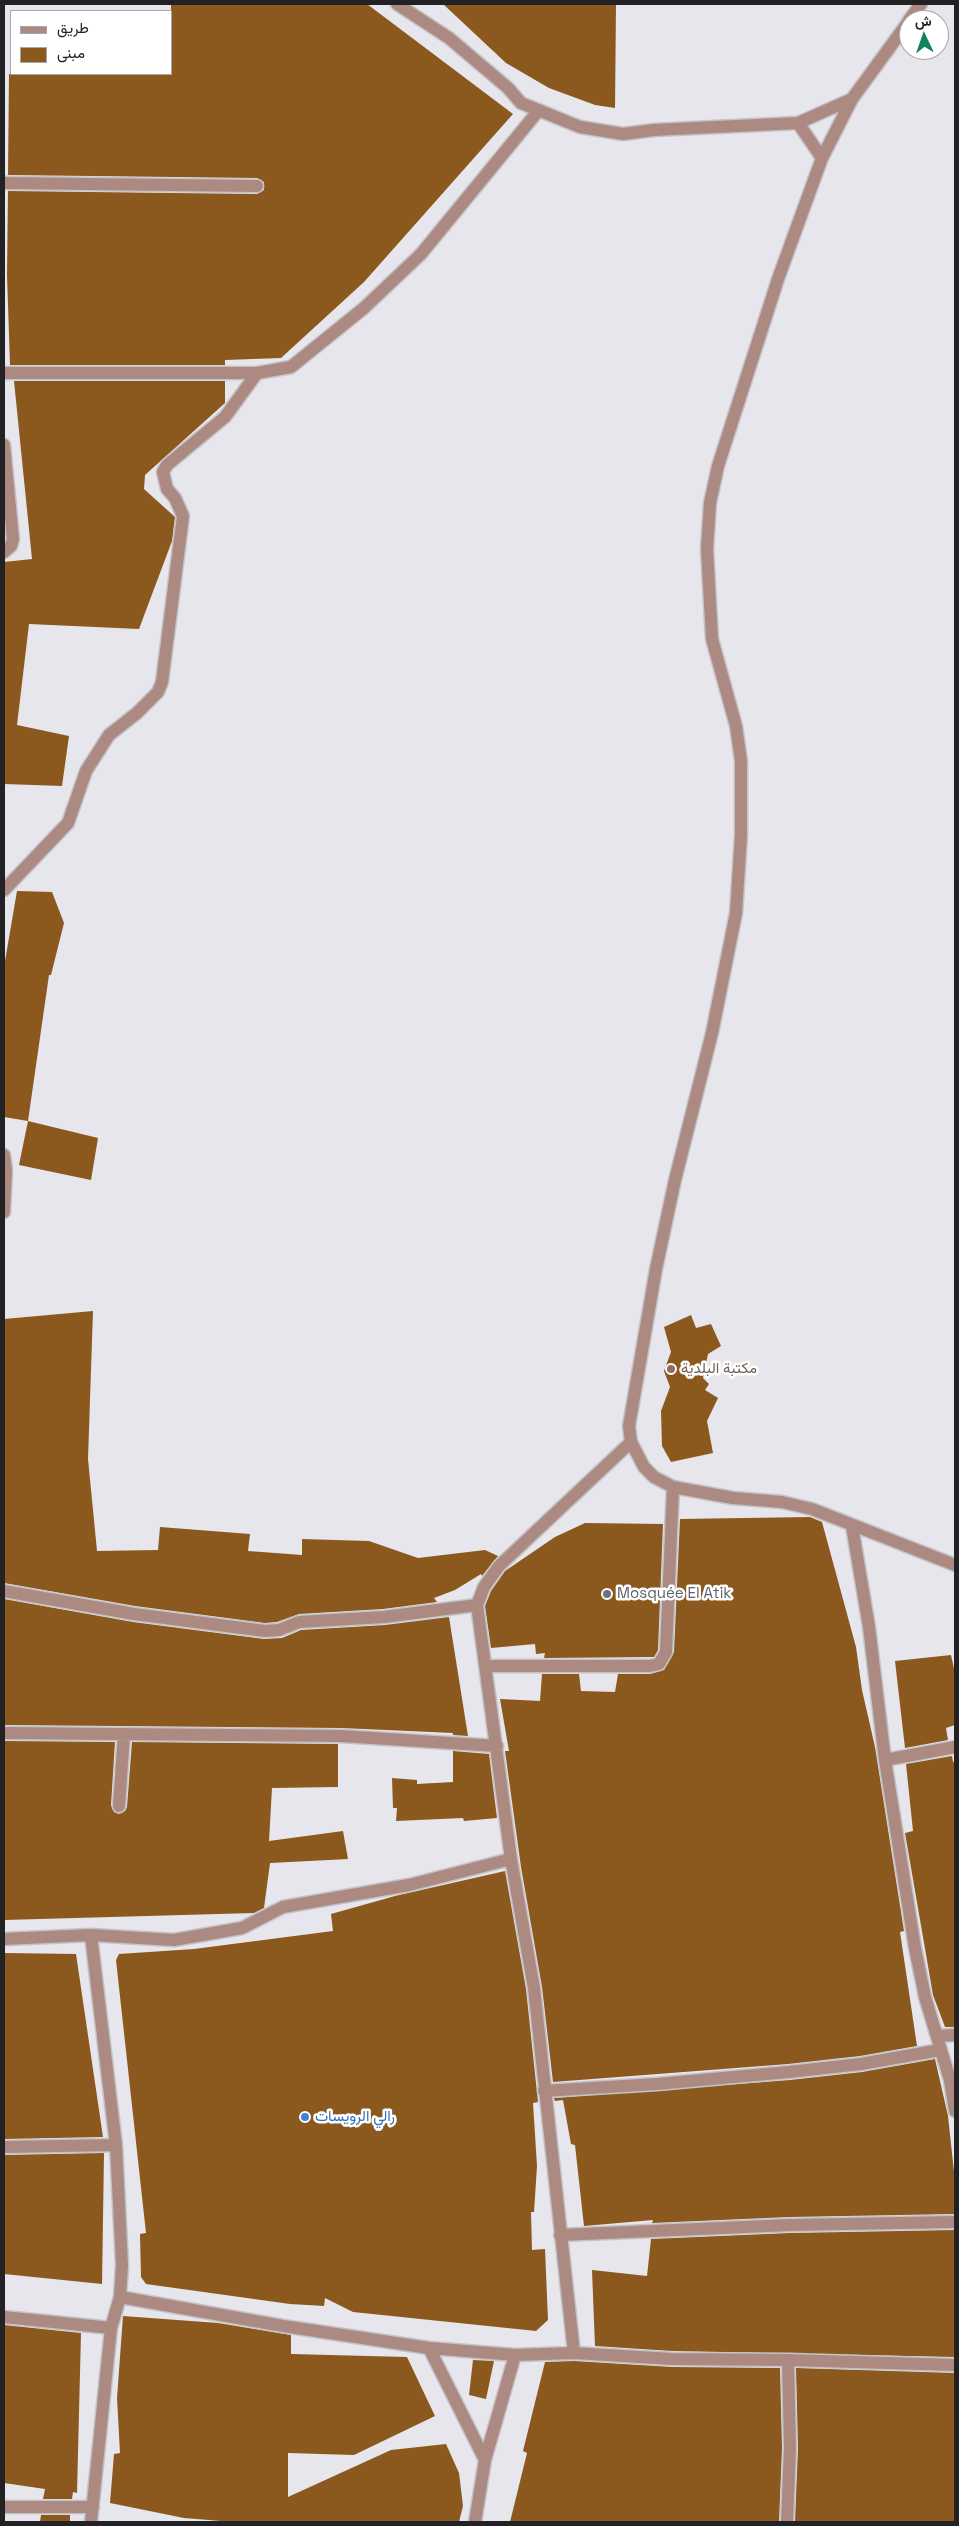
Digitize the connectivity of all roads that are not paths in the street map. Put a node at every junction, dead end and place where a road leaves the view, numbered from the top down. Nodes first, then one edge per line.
1 (397, 4) edge
2 (899, 34) edge
3 (852, 99) junction
4 (539, 110) junction
5 (798, 123) junction
6 (822, 158) junction
7 (4, 183) edge
8 (257, 186) dead end
9 (4, 373) edge
10 (257, 373) junction
11 (4, 445) edge
12 (4, 552) edge
13 (4, 890) edge
14 (4, 1155) edge
15 (4, 1212) edge
16 (631, 1442) junction
17 (673, 1487) junction
18 (852, 1526) junction
19 (955, 1565) edge
20 (4, 1591) edge
21 (477, 1604) junction
22 (486, 1666) junction
23 (4, 1734) edge
24 (124, 1734) junction
25 (497, 1746) junction
26 (955, 1747) edge
27 (885, 1760) junction
28 (120, 1806) dead end
29 (511, 1859) junction
30 (91, 1935) junction
31 (4, 1939) edge
32 (955, 2035) edge
33 (936, 2036) junction
34 (940, 2050) junction
35 (544, 2091) junction
36 (955, 2111) edge
37 (116, 2145) junction
38 (4, 2148) edge
39 (955, 2222) edge
40 (560, 2236) junction
41 (120, 2297) junction
42 (4, 2317) edge
43 (112, 2328) junction
44 (429, 2348) junction
45 (574, 2353) junction
46 (515, 2355) junction
47 (788, 2360) junction
48 (955, 2365) edge
49 (485, 2460) junction
50 (4, 2507) edge
51 (92, 2507) junction
52 (91, 2522) edge
53 (475, 2522) edge
54 (787, 2522) edge

1 - 4 street
2 - 3 street
3 - 5 street
3 - 6 street
4 - 5 street
4 - 10 street
5 - 6 street
6 - 16 street
7 - 8 street
9 - 10 street
10 - 13 street
11 - 12 street
14 - 15 street
16 - 17 street
16 - 21 street
17 - 18 street
17 - 22 street
18 - 19 street
18 - 27 street
20 - 21 street
21 - 22 street
22 - 25 street
23 - 24 street
24 - 25 street
24 - 28 street
25 - 29 street
26 - 27 street
27 - 33 street
29 - 30 street
29 - 35 street
30 - 31 street
30 - 37 street
32 - 33 street
33 - 34 street
34 - 35 street
34 - 36 street
35 - 40 street
37 - 38 street
37 - 41 street
39 - 40 street
40 - 45 street
41 - 43 street
41 - 44 street
42 - 43 street
43 - 51 street
44 - 46 street
44 - 49 street
45 - 46 street
45 - 47 street
46 - 49 street
47 - 48 street
47 - 54 street
49 - 53 street
50 - 51 street
51 - 52 street

